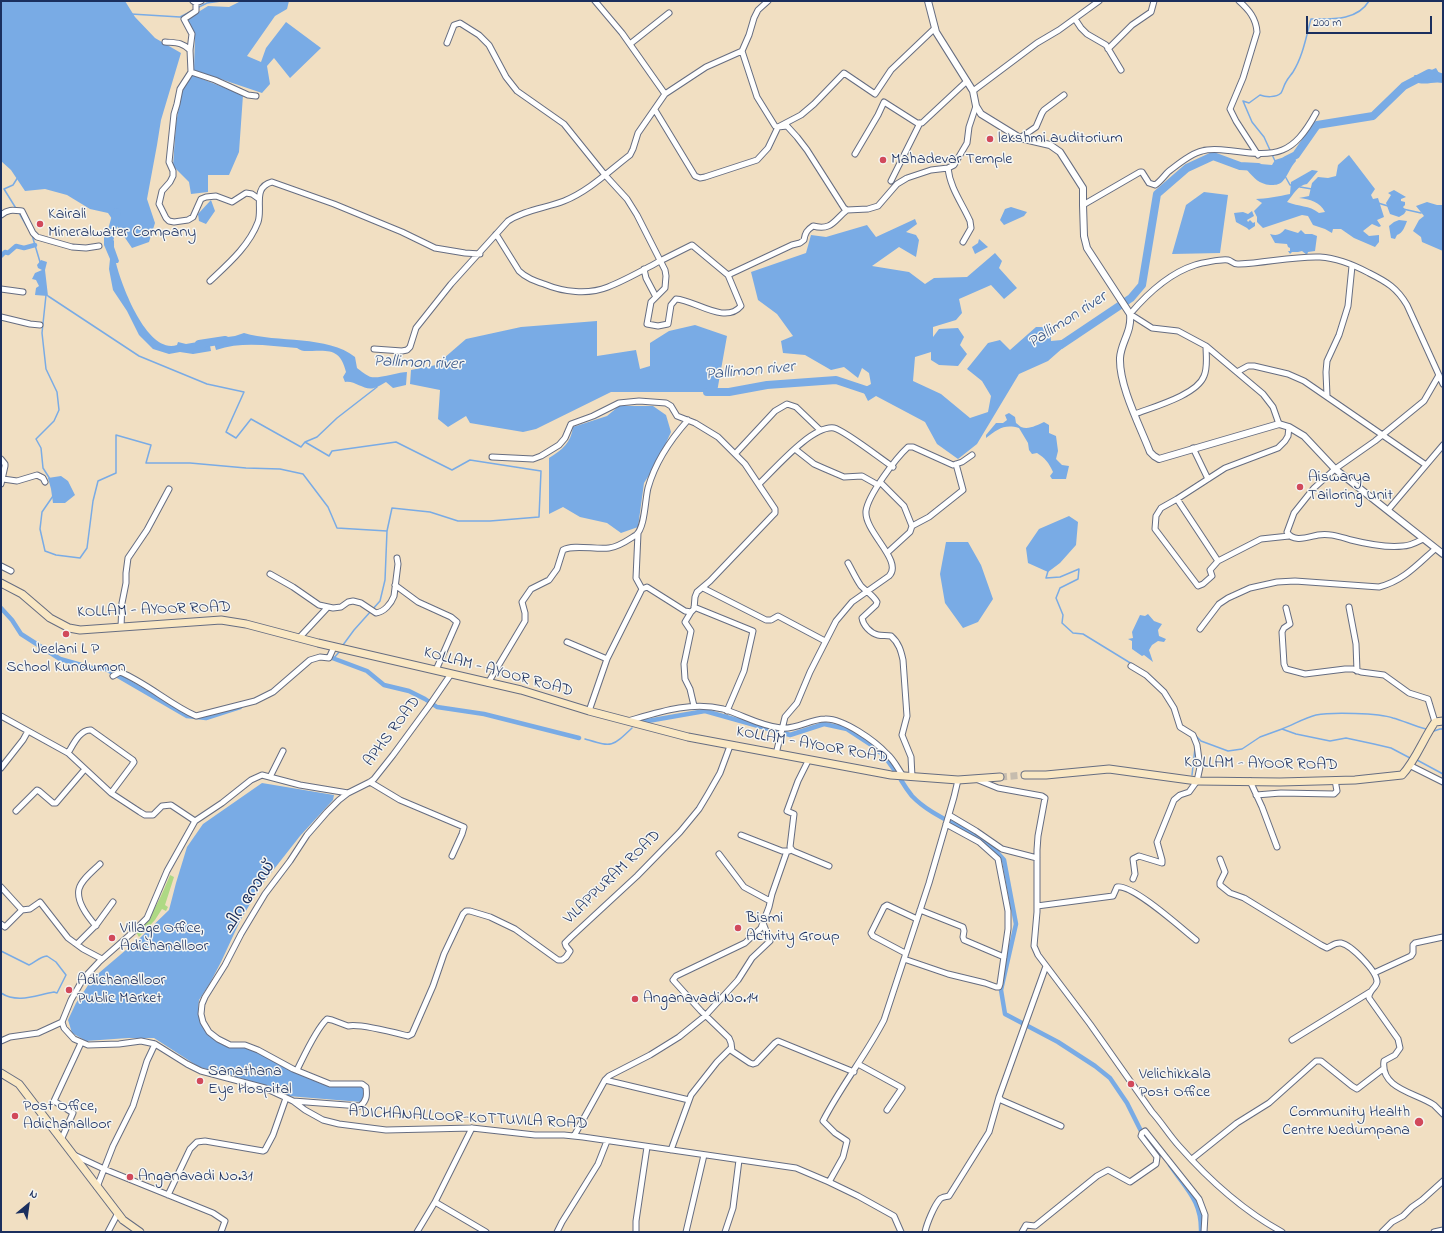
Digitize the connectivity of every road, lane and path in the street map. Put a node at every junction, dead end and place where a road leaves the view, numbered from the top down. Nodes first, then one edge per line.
1 (595, 1) edge
2 (768, 1) edge
3 (928, 1) edge
4 (1099, 1) edge
5 (1154, 1) edge
6 (1239, 1) edge
7 (197, 2) edge
8 (669, 13) dead end
9 (1075, 19) junction
10 (935, 28) junction
11 (165, 42) dead end
12 (447, 43) dead end
13 (630, 44) junction
14 (1108, 49) junction
15 (190, 50) junction
16 (742, 51) junction
17 (1121, 70) dead end
18 (191, 72) junction
19 (968, 82) junction
20 (973, 91) junction
21 (665, 94) junction
22 (1064, 95) dead end
23 (256, 96) dead end
24 (976, 106) junction
25 (655, 110) junction
26 (1316, 113) dead end
27 (920, 123) junction
28 (778, 127) junction
29 (1020, 138) junction
30 (855, 154) dead end
31 (1258, 155) junction
32 (948, 168) junction
33 (605, 175) junction
34 (891, 181) dead end
35 (259, 199) junction
36 (1082, 205) junction
37 (847, 210) junction
38 (1, 215) edge
39 (496, 234) junction
40 (963, 242) dead end
41 (99, 246) dead end
42 (480, 254) junction
43 (660, 261) junction
44 (1352, 266) junction
45 (644, 269) junction
46 (728, 275) junction
47 (210, 281) dead end
48 (1, 289) edge
49 (23, 292) dead end
50 (656, 297) junction
51 (1129, 312) junction
52 (1, 318) edge
53 (40, 325) dead end
54 (1206, 346) junction
55 (374, 349) dead end
56 (1237, 372) junction
57 (1439, 375) junction
58 (1443, 384) edge
59 (1327, 396) junction
60 (1135, 414) junction
61 (688, 420) junction
62 (1279, 424) junction
63 (1289, 427) junction
64 (820, 430) junction
65 (1382, 436) junction
66 (1443, 445) edge
67 (1193, 448) junction
68 (795, 449) junction
69 (735, 454) junction
70 (972, 455) dead end
71 (492, 457) dead end
72 (1, 459) edge
73 (956, 464) junction
74 (1426, 465) junction
75 (893, 466) junction
76 (1335, 469) junction
77 (1208, 479) junction
78 (2, 481) edge
79 (45, 482) dead end
80 (879, 483) junction
81 (759, 484) junction
82 (169, 490) dead end
83 (1177, 499) junction
84 (1388, 510) junction
85 (912, 526) junction
86 (638, 533) junction
87 (1289, 536) junction
88 (1423, 539) junction
89 (1435, 549) junction
90 (887, 553) junction
91 (1443, 554) edge
92 (397, 558) dead end
93 (1218, 561) junction
94 (848, 563) dead end
95 (1, 566) edge
96 (11, 571) dead end
97 (270, 574) dead end
98 (1, 583) edge
99 (395, 585) junction
100 (703, 588) junction
101 (642, 590) junction
102 (866, 591) junction
103 (694, 607) junction
104 (1349, 607) dead end
105 (327, 608) junction
106 (1286, 608) dead end
107 (691, 612) junction
108 (121, 627) junction
109 (1200, 629) dead end
110 (299, 638) junction
111 (825, 641) junction
112 (567, 642) dead end
113 (334, 647) junction
114 (608, 659) junction
115 (1131, 666) dead end
116 (436, 670) junction
117 (1357, 671) junction
118 (451, 674) junction
119 (112, 676) dead end
120 (488, 683) junction
121 (694, 706) junction
122 (589, 711) junction
123 (727, 711) junction
124 (1, 716) edge
125 (625, 721) junction
126 (1439, 721) edge
127 (782, 728) junction
128 (28, 731) junction
129 (730, 746) junction
130 (283, 751) dead end
131 (68, 753) junction
132 (776, 754) junction
133 (808, 761) junction
134 (1411, 766) junction
135 (1, 768) edge
136 (85, 769) junction
137 (1025, 775) tunnel mouth
138 (903, 776) junction
139 (270, 777) junction
140 (912, 777) junction
141 (1000, 777) tunnel mouth
142 (975, 779) junction
143 (958, 780) junction
144 (1335, 780) junction
145 (1197, 781) junction
146 (370, 782) junction
147 (1250, 782) junction
148 (1443, 782) edge
149 (111, 793) junction
150 (348, 793) junction
151 (1256, 795) junction
152 (16, 811) dead end
153 (947, 820) junction
154 (195, 821) junction
155 (741, 834) dead end
156 (1277, 847) dead end
157 (789, 850) junction
158 (720, 854) dead end
159 (452, 856) dead end
160 (1037, 858) junction
161 (1220, 859) dead end
162 (100, 864) dead end
163 (829, 866) dead end
164 (1133, 879) dead end
165 (1, 887) edge
166 (770, 901) junction
167 (113, 902) dead end
168 (1037, 906) junction
169 (22, 910) junction
170 (920, 910) junction
171 (917, 919) junction
172 (763, 923) junction
173 (1, 924) edge
174 (96, 926) junction
175 (1443, 937) edge
176 (1196, 940) dead end
177 (77, 944) junction
178 (904, 956) junction
179 (1004, 958) junction
180 (102, 959) junction
181 (1046, 966) junction
182 (1374, 973) junction
183 (1370, 992) junction
184 (705, 1016) junction
185 (62, 1022) junction
186 (1292, 1040) dead end
187 (1, 1041) edge
188 (81, 1043) junction
189 (155, 1044) junction
190 (731, 1048) junction
191 (858, 1064) junction
192 (297, 1070) junction
193 (1383, 1070) junction
194 (854, 1072) junction
195 (1, 1073) edge
196 (605, 1080) junction
197 (999, 1097) junction
198 (286, 1098) junction
199 (689, 1100) junction
200 (293, 1101) junction
201 (887, 1110) dead end
202 (1443, 1114) edge
203 (1061, 1126) dead end
204 (472, 1128) junction
205 (574, 1136) junction
206 (61, 1140) junction
207 (607, 1141) junction
208 (647, 1147) junction
209 (671, 1150) junction
210 (72, 1154) junction
211 (704, 1155) junction
212 (1192, 1159) junction
213 (739, 1160) junction
214 (104, 1169) junction
215 (1443, 1181) edge
216 (829, 1182) junction
217 (97, 1187) junction
218 (168, 1195) junction
219 (435, 1202) junction
220 (118, 1212) junction
221 (1443, 1230) edge
222 (108, 1232) edge
223 (140, 1232) edge
224 (221, 1232) edge
225 (417, 1232) edge
226 (486, 1232) edge
227 (558, 1232) edge
228 (636, 1232) edge
229 (686, 1232) edge
230 (725, 1232) edge
231 (901, 1232) edge
232 (925, 1232) edge
233 (1022, 1232) edge
234 (1204, 1232) edge
235 (1282, 1232) edge
236 (1382, 1232) edge
237 (1434, 1232) edge

1 - 13 street
2 - 16 street
3 - 10 street
4 - 9 street
5 - 14 street
6 - 31 street
7 - 15 street
8 - 13 street
9 - 14 street
9 - 20 street
10 - 19 street
10 - 28 street
11 - 15 street
12 - 33 street
13 - 21 street
14 - 17 street
15 - 18 street
16 - 21 street
16 - 28 street
18 - 23 street
18 - 35 street
19 - 20 street
19 - 27 street
20 - 24 street
21 - 25 street
22 - 29 street
24 - 29 street
24 - 32 street
25 - 28 street
25 - 33 street
26 - 31 street
27 - 30 street
27 - 34 street
28 - 37 street
29 - 36 street
31 - 36 street
32 - 37 street
32 - 40 street
33 - 39 street
33 - 43 street
35 - 42 street
35 - 47 street
36 - 51 street
37 - 46 street
38 - 41 street
39 - 42 street
39 - 45 street
42 - 55 street
43 - 45 street
43 - 46 street
43 - 50 street
44 - 51 street
44 - 57 street
44 - 59 street
45 - 50 street
46 - 50 street
48 - 49 street
51 - 54 street
51 - 60 street
52 - 53 street
54 - 56 street
54 - 60 street
56 - 59 street
56 - 62 street
57 - 58 street
57 - 65 street
59 - 65 street
60 - 67 street
61 - 69 street
61 - 71 street
61 - 86 street
62 - 63 street
62 - 67 street
63 - 76 street
63 - 77 street
64 - 68 street
64 - 69 street
64 - 75 street
65 - 74 street
65 - 76 street
66 - 74 street
67 - 77 street
68 - 80 street
68 - 81 street
69 - 81 street
70 - 73 street
72 - 78 street
73 - 75 street
73 - 85 street
74 - 84 street
75 - 80 street
76 - 84 street
76 - 87 street
77 - 83 street
78 - 79 street
80 - 85 street
80 - 90 street
81 - 100 street
82 - 108 street
83 - 93 street
83 - 93 street
84 - 88 street
85 - 90 street
86 - 101 street
86 - 120 street
87 - 88 street
87 - 93 street
88 - 89 street
89 - 91 street
89 - 109 street
90 - 102 street
92 - 99 street
94 - 102 street
95 - 96 street
97 - 105 street
98 - 108 main road, KOLLAM - AYOOR ROAD
99 - 105 street
99 - 116 street
100 - 103 street
100 - 111 street
101 - 107 street
101 - 114 street
102 - 111 street
102 - 140 street
103 - 107 street
103 - 123 street
104 - 117 street
105 - 110 street
106 - 117 street
107 - 121 street
108 - 110 main road, KOLLAM - AYOOR ROAD
110 - 113 main road, KOLLAM - AYOOR ROAD
111 - 127 street
112 - 114 street
113 - 116 main road, KOLLAM - AYOOR ROAD
113 - 119 street
114 - 122 street
115 - 145 street
116 - 118 main road, KOLLAM - AYOOR ROAD
117 - 126 street
118 - 120 main road, KOLLAM - AYOOR ROAD
118 - 146 street, APHS ROAD
120 - 122 main road, KOLLAM - AYOOR ROAD
121 - 123 street
121 - 125 street
122 - 125 main road, KOLLAM - AYOOR ROAD
123 - 127 street
124 - 128 street
125 - 129 main road, KOLLAM - AYOOR ROAD
126 - 134 main road
127 - 132 street
127 - 138 street
128 - 131 street
128 - 135 street
129 - 132 main road, KOLLAM - AYOOR ROAD
129 - 192 street, VILAPPURAM ROAD
130 - 139 street
131 - 136 street
131 - 149 street
132 - 133 main road, KOLLAM - AYOOR ROAD
133 - 138 main road, KOLLAM - AYOOR ROAD
133 - 157 street
134 - 144 main road, KOLLAM - AYOOR ROAD
134 - 148 street
136 - 149 street
136 - 152 street
137 - 145 main road, KOLLAM - AYOOR ROAD
138 - 140 main road, KOLLAM - AYOOR ROAD
139 - 150 street
139 - 154 street
140 - 143 main road, KOLLAM - AYOOR ROAD
141 - 142 main road, KOLLAM - AYOOR ROAD
142 - 143 main road, KOLLAM - AYOOR ROAD
142 - 160 street
143 - 153 street
144 - 147 main road, KOLLAM - AYOOR ROAD
144 - 151 street
145 - 147 main road, KOLLAM - AYOOR ROAD
145 - 164 street
146 - 150 street, APHS ROAD
146 - 159 street
147 - 151 street
149 - 154 street
150 - 192 street, ചിറ റോഡ്
151 - 156 street
153 - 160 street
153 - 170 street
153 - 179 street
154 - 180 street
155 - 157 street
157 - 163 street
157 - 166 street
158 - 166 street
160 - 168 street
161 - 182 street
162 - 174 street
165 - 169 street
166 - 172 street
167 - 174 street
168 - 176 street
168 - 181 street
169 - 173 street
169 - 177 street
170 - 171 street
170 - 179 street
171 - 178 street
171 - 178 street
172 - 184 street
172 - 184 street
174 - 177 street
175 - 182 street
177 - 180 street
178 - 179 street
178 - 191 street
180 - 185 street
181 - 197 street
181 - 212 street
182 - 183 street
183 - 186 street
183 - 193 street
184 - 190 street
184 - 196 street
185 - 187 street
185 - 188 street
188 - 189 street, ADICHANALLOOR-KOTTUVILA ROAD
188 - 206 street
189 - 198 street, ADICHANALLOOR-KOTTUVILA ROAD
189 - 214 street
190 - 194 street
190 - 199 street
191 - 194 street
191 - 201 street
192 - 200 street, ചിറ റോഡ്
193 - 202 street
193 - 212 street
194 - 216 street
195 - 206 main road
196 - 199 street
196 - 205 street
197 - 203 street
197 - 232 street
198 - 200 street, ADICHANALLOOR-KOTTUVILA ROAD
198 - 218 street
199 - 209 street
200 - 204 street, ADICHANALLOOR-KOTTUVILA ROAD
204 - 205 street, ADICHANALLOOR-KOTTUVILA ROAD
204 - 219 street
205 - 207 street, ADICHANALLOOR-KOTTUVILA ROAD
206 - 210 main road
207 - 208 street, ADICHANALLOOR-KOTTUVILA ROAD
207 - 227 street
208 - 209 street, ADICHANALLOOR-KOTTUVILA ROAD
208 - 228 street
209 - 211 street, ADICHANALLOOR-KOTTUVILA ROAD
210 - 214 street
210 - 217 main road
211 - 213 street, ADICHANALLOOR-KOTTUVILA ROAD
211 - 229 street
212 - 235 street
213 - 216 street, ADICHANALLOOR-KOTTUVILA ROAD
213 - 230 street
214 - 217 street
214 - 218 street
215 - 236 street
216 - 231 street, ADICHANALLOOR-KOTTUVILA ROAD
217 - 220 main road
218 - 224 street
219 - 225 street
219 - 226 street
220 - 222 street
220 - 223 main road
221 - 237 street
233 - 234 street

